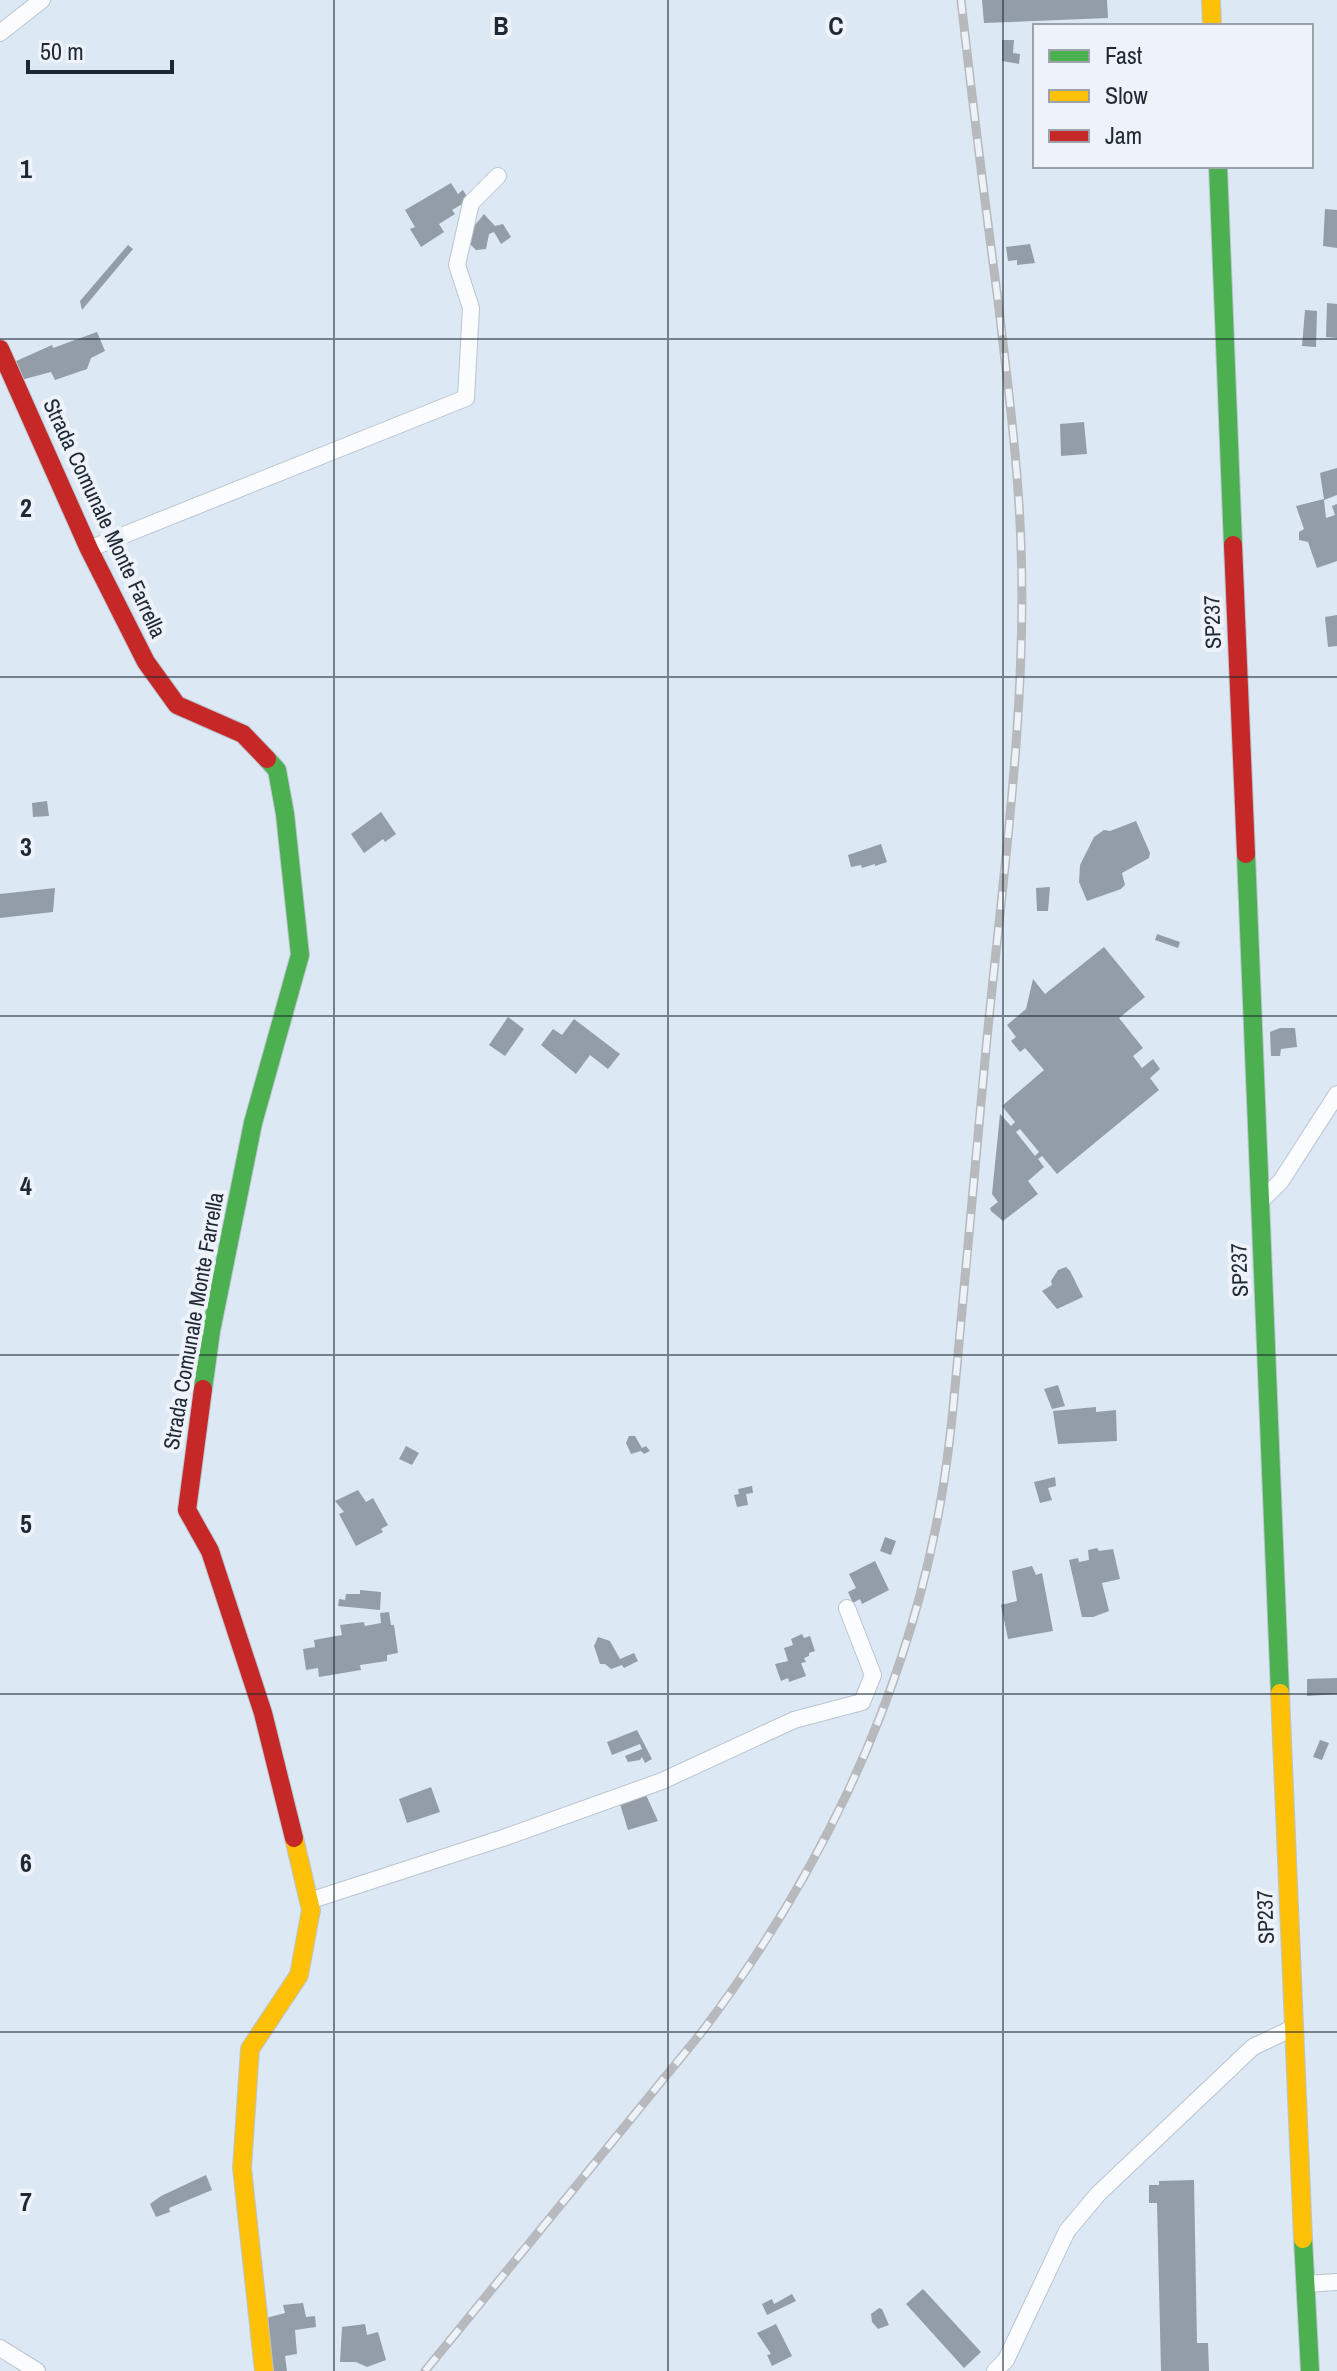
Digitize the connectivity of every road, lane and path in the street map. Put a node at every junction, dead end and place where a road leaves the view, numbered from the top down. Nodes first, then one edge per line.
1 (42, 0) edge
2 (1211, 0) edge
3 (1212, 24) edge
4 (0, 33) edge
5 (1218, 168) edge
6 (498, 176) dead end
7 (0, 349) edge
8 (89, 549) junction
9 (1337, 1094) edge
10 (1260, 1202) junction
11 (847, 1608) dead end
12 (309, 1901) junction
13 (1293, 2028) junction
14 (1337, 2282) edge
15 (1306, 2284) junction
16 (0, 2348) edge
17 (37, 2371) edge
18 (264, 2371) edge
19 (995, 2371) edge
20 (1310, 2371) edge

1 - 4 street
2 - 3 main road
5 - 10 main road, SP237 / SP237
6 - 8 street
7 - 8 main road, Strada Comunale Monte Farrella
8 - 12 main road, Strada Comunale Monte Farrella
9 - 10 street
10 - 13 main road, SP237 / SP237
11 - 12 street
12 - 18 main road, Strada Comunale Monte Farrella
13 - 15 main road, SP237 / SP237
13 - 19 street
14 - 15 street
15 - 20 main road, SP237 / SP237
16 - 17 street

